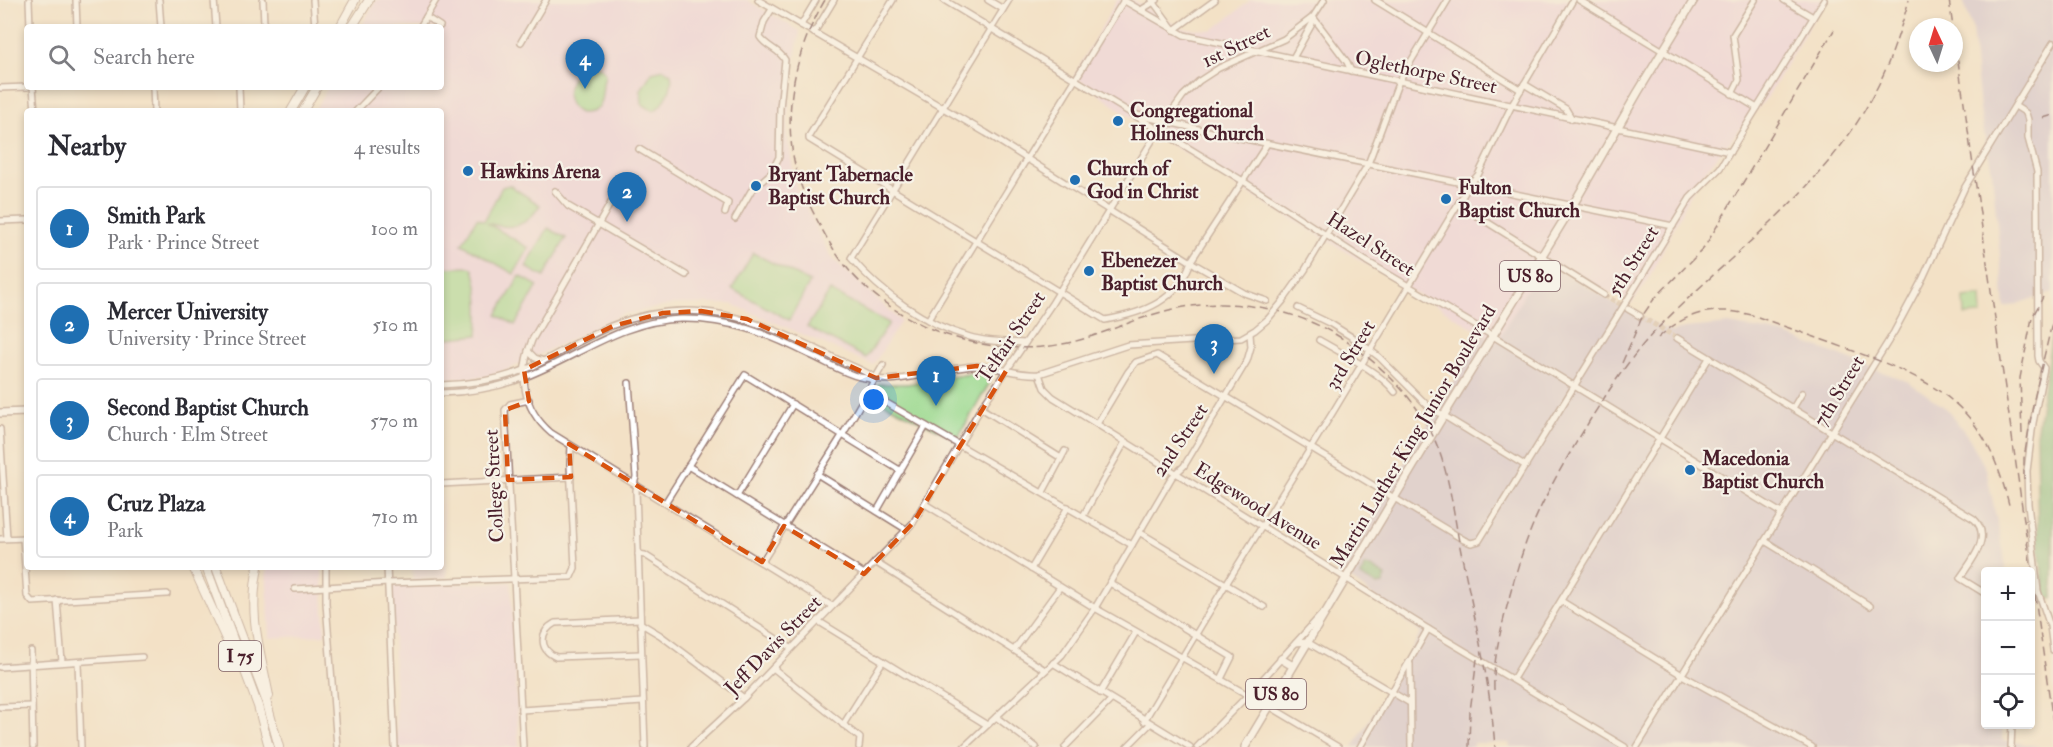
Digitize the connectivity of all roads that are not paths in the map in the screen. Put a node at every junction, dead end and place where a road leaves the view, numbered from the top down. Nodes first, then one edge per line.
1 (29, 0) edge
2 (76, 0) edge
3 (159, 0) edge
4 (214, 0) edge
5 (263, 0) edge
6 (313, 0) edge
7 (355, 0) edge
8 (369, 0) edge
9 (436, 0) edge
10 (546, 0) edge
11 (758, 0) edge
12 (816, 0) edge
13 (834, 0) edge
14 (893, 0) edge
15 (988, 0) edge
16 (1009, 0) edge
17 (1123, 0) edge
18 (1215, 0) edge
19 (1324, 0) edge
20 (1375, 0) edge
21 (1448, 0) edge
22 (1574, 0) edge
23 (1580, 0) edge
24 (1694, 0) edge
25 (1755, 0) edge
26 (1784, 0) edge
27 (1824, 0) edge
28 (947, 1) edge
29 (1154, 1) edge
30 (772, 9) junction
31 (1003, 9) junction
32 (1141, 10) junction
33 (426, 17) junction
34 (1313, 17) junction
35 (1813, 17) junction
36 (30, 24) edge
37 (77, 24) edge
38 (161, 24) edge
39 (216, 24) edge
40 (264, 24) dead end
41 (315, 24) edge
42 (342, 24) edge
43 (354, 24) edge
44 (422, 24) edge
45 (437, 24) edge
46 (801, 25) junction
47 (991, 28) junction
48 (1174, 30) junction
49 (1428, 32) junction
50 (814, 33) junction
51 (521, 42) dead end
52 (2053, 43) edge
53 (1236, 46) junction
54 (1258, 51) junction
55 (1663, 51) junction
56 (858, 57) junction
57 (1293, 58) junction
58 (1237, 60) junction
59 (1351, 71) junction
60 (1075, 80) junction
61 (1399, 81) junction
62 (24, 87) edge
63 (1522, 87) junction
64 (0, 88) edge
65 (33, 90) edge
66 (153, 90) edge
67 (239, 90) edge
68 (303, 90) edge
69 (314, 90) edge
70 (376, 90) edge
71 (1732, 94) junction
72 (1512, 105) junction
73 (2015, 106) junction
74 (34, 108) edge
75 (154, 108) edge
76 (240, 108) edge
77 (293, 108) edge
78 (304, 108) edge
79 (359, 108) edge
80 (942, 108) junction
81 (1757, 108) junction
82 (1127, 112) junction
83 (1572, 118) junction
84 (1164, 122) junction
85 (1618, 128) junction
86 (1158, 131) junction
87 (1267, 144) junction
88 (639, 149) dead end
89 (1730, 152) junction
90 (1027, 159) junction
91 (1368, 164) junction
92 (1243, 181) junction
93 (1470, 184) junction
94 (555, 190) dead end
95 (892, 190) junction
96 (617, 192) dead end
97 (1458, 204) junction
98 (1573, 205) junction
99 (1109, 212) junction
100 (725, 213) dead end
101 (735, 219) dead end
102 (24, 220) edge
103 (0, 221) edge
104 (599, 224) junction
105 (1673, 226) junction
106 (1326, 234) junction
107 (976, 242) junction
108 (1542, 256) junction
109 (1191, 261) junction
110 (686, 275) dead end
111 (1409, 287) junction
112 (1059, 292) junction
113 (1604, 295) tunnel mouth
114 (1267, 301) dead end
115 (1298, 308) dead end
116 (1628, 309) tunnel mouth
117 (1640, 316) tunnel mouth
118 (928, 320) junction
119 (1250, 334) junction
120 (1494, 336) junction
121 (1677, 338) tunnel mouth
122 (1319, 340) dead end
123 (1025, 343) junction
124 (528, 351) junction
125 (1370, 351) junction
126 (1709, 358) junction
127 (544, 361) junction
128 (883, 365) dead end
129 (1361, 365) junction
130 (524, 370) junction
131 (1006, 371) junction
132 (1039, 374) junction
133 (524, 378) junction
134 (876, 378) junction
135 (629, 383) dead end
136 (444, 385) edge
137 (1574, 386) junction
138 (1395, 392) dead end
139 (444, 393) edge
140 (1802, 393) dead end
141 (1227, 396) junction
142 (878, 398) dead end
143 (529, 400) junction
144 (793, 404) junction
145 (981, 408) junction
146 (1793, 408) junction
147 (24, 412) edge
148 (0, 413) edge
149 (1444, 415) junction
150 (1097, 424) junction
151 (926, 426) junction
152 (0, 429) edge
153 (1832, 432) junction
154 (843, 434) junction
155 (1660, 439) junction
156 (1125, 442) junction
157 (960, 444) junction
158 (571, 446) junction
159 (1311, 447) junction
160 (1065, 451) dead end
161 (1061, 458) junction
162 (688, 466) junction
163 (1526, 466) junction
164 (901, 471) junction
165 (1175, 473) junction
166 (817, 474) junction
167 (571, 477) junction
168 (508, 480) junction
169 (444, 484) edge
170 (636, 485) junction
171 (1043, 492) junction
172 (737, 496) junction
173 (1394, 498) junction
174 (665, 503) junction
175 (925, 504) junction
176 (1068, 507) junction
177 (877, 511) junction
178 (1781, 513) junction
179 (1083, 516) junction
180 (784, 526) junction
181 (1262, 526) junction
182 (907, 530) junction
183 (1139, 532) junction
184 (24, 538) edge
185 (3, 539) edge
186 (1765, 541) junction
187 (1132, 545) junction
188 (638, 554) junction
189 (762, 562) junction
190 (875, 562) junction
191 (1031, 569) junction
192 (26, 570) edge
193 (194, 570) edge
194 (207, 570) edge
195 (217, 570) edge
196 (258, 570) edge
197 (326, 570) edge
198 (387, 570) edge
199 (864, 574) junction
200 (1346, 578) junction
201 (514, 579) junction
202 (388, 583) junction
203 (1110, 583) junction
204 (1226, 584) junction
205 (327, 586) junction
206 (1060, 586) junction
207 (295, 589) dead end
208 (1981, 591) edge
209 (166, 594) dead end
210 (57, 600) junction
211 (1561, 601) junction
212 (832, 606) junction
213 (1870, 606) dead end
214 (1095, 608) junction
215 (1264, 608) dead end
216 (1325, 610) junction
217 (640, 621) junction
218 (818, 621) junction
219 (1428, 628) junction
220 (1136, 632) junction
221 (1196, 635) junction
222 (1307, 642) junction
223 (1293, 645) junction
224 (791, 648) junction
225 (1014, 650) junction
226 (2053, 650) edge
227 (31, 651) dead end
228 (641, 654) junction
229 (142, 657) dead end
230 (1181, 658) junction
231 (1281, 659) junction
232 (883, 661) junction
233 (78, 662) junction
234 (1410, 662) junction
235 (62, 663) junction
236 (1053, 663) junction
237 (32, 664) junction
238 (1293, 666) junction
239 (0, 667) edge
240 (773, 668) junction
241 (1045, 670) junction
242 (1682, 675) junction
243 (1221, 679) junction
244 (1513, 680) junction
245 (1392, 692) junction
246 (1100, 693) junction
247 (1249, 695) junction
248 (744, 698) junction
249 (1111, 699) junction
250 (643, 702) junction
251 (1410, 703) junction
252 (1270, 705) junction
253 (32, 706) junction
254 (258, 706) junction
255 (0, 707) edge
256 (521, 710) junction
257 (996, 717) junction
258 (273, 722) junction
259 (1147, 722) junction
260 (843, 725) junction
261 (987, 725) junction
262 (2012, 729) edge
263 (699, 740) junction
264 (968, 746) edge
265 (33, 747) edge
266 (81, 747) edge
267 (269, 747) edge
268 (279, 747) edge
269 (337, 747) edge
270 (395, 747) edge
271 (523, 747) edge
272 (645, 747) edge
273 (691, 747) edge
274 (700, 747) edge
275 (859, 747) edge
276 (1036, 747) edge
277 (1065, 747) edge
278 (1127, 747) edge
279 (1190, 747) edge
280 (1197, 747) edge
281 (1245, 747) edge
282 (1338, 747) edge
283 (1360, 747) edge
284 (1411, 747) edge
285 (1625, 747) edge
286 (1637, 747) edge
287 (1812, 747) edge
288 (2011, 747) edge

1 - 36 street
2 - 37 street
3 - 38 street
4 - 39 street
5 - 40 street
6 - 41 street
7 - 42 highway
8 - 43 highway
9 - 33 street
10 - 51 street
11 - 30 street
12 - 46 street
13 - 50 street
14 - 56 street
15 - 31 street
16 - 31 street
17 - 32 street, Oglethorpe Street
17 - 60 street
18 - 48 street
19 - 34 street, 1st Street
20 - 49 street
21 - 49 street
22 - 63 street, 3rd Street
23 - 55 street
24 - 55 main road, Martin Luther King Junior Boulevard / US 80
25 - 71 street
26 - 35 street
27 - 35 street, 5th Street
28 - 47 street, Hazel Street
29 - 32 street
29 - 48 street
30 - 46 street
30 - 101 street
31 - 47 street
32 - 48 street, Oglethorpe Street
33 - 44 street
33 - 45 street
34 - 54 street, 1st Street
34 - 57 street
34 - 59 street
35 - 81 street, 5th Street
46 - 50 street
47 - 60 street, Hazel Street
47 - 80 street
48 - 53 street, Oglethorpe Street
49 - 61 street
49 - 63 street
50 - 56 street
52 - 73 street, 7th Street
53 - 54 street, Oglethorpe Street
53 - 58 street
54 - 57 street, Oglethorpe Street
54 - 58 street, 1st Street
55 - 71 street
55 - 85 main road, Martin Luther King Junior Boulevard / US 80
56 - 80 street
56 - 95 street
57 - 59 street, Oglethorpe Street
58 - 84 street, 1st Street
59 - 61 street, Oglethorpe Street
60 - 82 street, Hazel Street
60 - 90 street
61 - 72 street, Oglethorpe Street
61 - 91 street
62 - 64 street
63 - 72 street, 3rd Street
63 - 83 street
65 - 74 street
66 - 75 street
67 - 76 street
68 - 77 highway
69 - 78 highway
70 - 79 street
71 - 81 street
72 - 83 street, Oglethorpe Street
72 - 93 street, 3rd Street
73 - 153 street, 7th Street
73 - 226 street
80 - 90 street
80 - 95 street
81 - 89 street, 5th Street
82 - 84 street
82 - 86 street, Hazel Street
83 - 85 street, Oglethorpe Street
84 - 86 street, Telfair Street
84 - 87 street
85 - 89 street, Oglethorpe Street
85 - 98 main road, Martin Luther King Junior Boulevard / US 80
86 - 92 street, Hazel Street
86 - 99 street, Telfair Street
87 - 91 street
87 - 92 street
88 - 100 street
89 - 105 street, 5th Street
90 - 99 street
90 - 107 street
91 - 93 street
91 - 106 street
92 - 106 street, Hazel Street
92 - 109 street
93 - 97 street, 3rd Street
93 - 98 street
94 - 104 street
95 - 107 street
95 - 118 street
96 - 104 street
97 - 108 street
97 - 111 street, 3rd Street
98 - 105 street
98 - 108 main road, Martin Luther King Junior Boulevard / US 80
99 - 109 street
99 - 112 street, Telfair Street
102 - 103 street
104 - 110 street
104 - 124 street
105 - 137 street, 5th Street
106 - 111 street, Hazel Street
106 - 119 street, bridge
107 - 112 street
107 - 118 street
108 - 113 street
108 - 120 main road, Martin Luther King Junior Boulevard / US 80
109 - 112 street
109 - 114 street
111 - 120 street, Hazel Street
111 - 125 street, 3rd Street
112 - 123 street, Telfair Street
115 - 125 street
116 - 117 street
118 - 123 street
119 - 132 street
119 - 141 street, 2nd Street
120 - 137 street, Hazel Street
120 - 149 main road, Martin Luther King Junior Boulevard / US 80
121 - 126 street
122 - 129 street
123 - 131 street, Telfair Street
124 - 127 street
124 - 130 street
125 - 129 street, 3rd Street
125 - 149 street
126 - 146 street
126 - 155 street
127 - 130 street
127 - 134 street
128 - 134 street
129 - 138 street
129 - 159 street, 3rd Street
130 - 133 street
130 - 136 street
131 - 132 street
131 - 134 street
131 - 145 street, Telfair Street
132 - 150 street, Edgewood Avenue
133 - 134 street
133 - 139 street
133 - 143 street
134 - 154 street
135 - 170 street
137 - 155 street, Hazel Street
137 - 163 street, 5th Street
140 - 146 street
141 - 150 street
141 - 159 street
141 - 165 street, 2nd Street
142 - 151 street
143 - 158 street
143 - 168 street, College Street
144 - 154 street
144 - 162 street
144 - 172 street
145 - 157 street, Telfair Street
145 - 161 street
146 - 153 street
147 - 148 main road
149 - 163 street
149 - 173 main road, Martin Luther King Junior Boulevard / US 80
150 - 156 street, Edgewood Avenue
151 - 157 street
151 - 164 street
152 - 185 street
153 - 178 street, 7th Street
153 - 208 street
154 - 164 street
154 - 166 street
155 - 178 street, Hazel Street
155 - 211 street
156 - 165 street, Edgewood Avenue
156 - 179 street
157 - 171 street
157 - 175 street, Telfair Street
158 - 167 street
158 - 170 street
159 - 173 street
159 - 181 street, 3rd Street
160 - 161 street
161 - 171 street
162 - 172 street
162 - 174 street
163 - 173 street, 5th Street
164 - 177 street
165 - 181 street, Edgewood Avenue
165 - 183 street, 2nd Street
166 - 177 street
166 - 180 street
167 - 168 street
167 - 201 street
168 - 169 street
168 - 201 street, College Street
170 - 174 street
170 - 188 street
171 - 176 street
172 - 180 street
173 - 200 main road, Martin Luther King Junior Boulevard / US 80
174 - 189 street
175 - 182 street, Telfair Street
175 - 191 street
176 - 179 street
176 - 191 street
177 - 182 street
178 - 186 street, 7th Street
179 - 187 street
180 - 189 street
180 - 199 street
181 - 200 street, Edgewood Avenue
181 - 204 street, 3rd Street
182 - 190 street, Telfair Street
183 - 187 street, 2nd Street
183 - 204 street
184 - 185 street
186 - 213 street
186 - 242 street, 7th Street
187 - 203 street, 2nd Street
188 - 217 street
188 - 224 street
189 - 212 street
190 - 199 street, Jeff Davis Street
190 - 225 street
191 - 206 street
192 - 210 street
193 - 254 highway
194 - 254 highway, I 75
195 - 258 highway, I 75
196 - 258 highway
197 - 205 street
198 - 202 street
199 - 212 street, Jeff Davis Street
200 - 216 main road, Martin Luther King Junior Boulevard / US 80
200 - 219 street, Edgewood Avenue
201 - 202 street
201 - 256 street, College Street
202 - 205 street
202 - 270 street
203 - 214 street, 2nd Street
203 - 221 street
204 - 215 street
204 - 221 street, 3rd Street
205 - 207 street
205 - 269 street
206 - 214 street
206 - 225 street
209 - 210 street
210 - 235 street
211 - 242 street
211 - 244 street
212 - 218 street, Jeff Davis Street
214 - 220 street
214 - 236 street, 2nd Street
216 - 222 main road, Martin Luther King Junior Boulevard / US 80
216 - 223 street
217 - 228 street
217 - 228 street
217 - 248 street
218 - 224 street, Jeff Davis Street
218 - 232 street
219 - 234 street
219 - 244 street, Edgewood Avenue
220 - 230 street
220 - 246 street
221 - 230 street, 3rd Street
221 - 243 street
222 - 223 street
222 - 238 main road, US 80
222 - 245 street
223 - 231 street
224 - 240 street, Jeff Davis Street
225 - 241 street
227 - 237 street
228 - 250 street
229 - 233 street
230 - 243 street
230 - 259 street, 3rd Street
231 - 238 main road
231 - 247 street
232 - 260 street
232 - 261 street
233 - 235 street
233 - 266 street
234 - 245 street
234 - 251 street
235 - 237 street
236 - 241 street, 2nd Street
236 - 246 street
237 - 239 street
237 - 253 street
238 - 252 main road, US 80
240 - 248 street, Jeff Davis Street
240 - 260 street
241 - 257 street, 2nd Street
242 - 286 street, 7th Street
242 - 287 street
243 - 247 street
244 - 285 street, Edgewood Avenue
245 - 251 street
245 - 283 street
246 - 249 street
247 - 252 street
247 - 280 street
248 - 263 street, Jeff Davis Street
249 - 259 street
249 - 277 street
250 - 256 street
250 - 272 street
251 - 284 street
252 - 281 main road, US 80
252 - 282 street
253 - 255 street
253 - 265 street
254 - 267 highway, I 75
256 - 271 street, College Street
257 - 261 street, 2nd Street
257 - 276 street
258 - 268 highway, I 75
259 - 278 street, 3rd Street
259 - 279 street
260 - 275 street
261 - 264 street, 2nd Street
262 - 288 street
263 - 273 street, Jeff Davis Street
263 - 274 street

